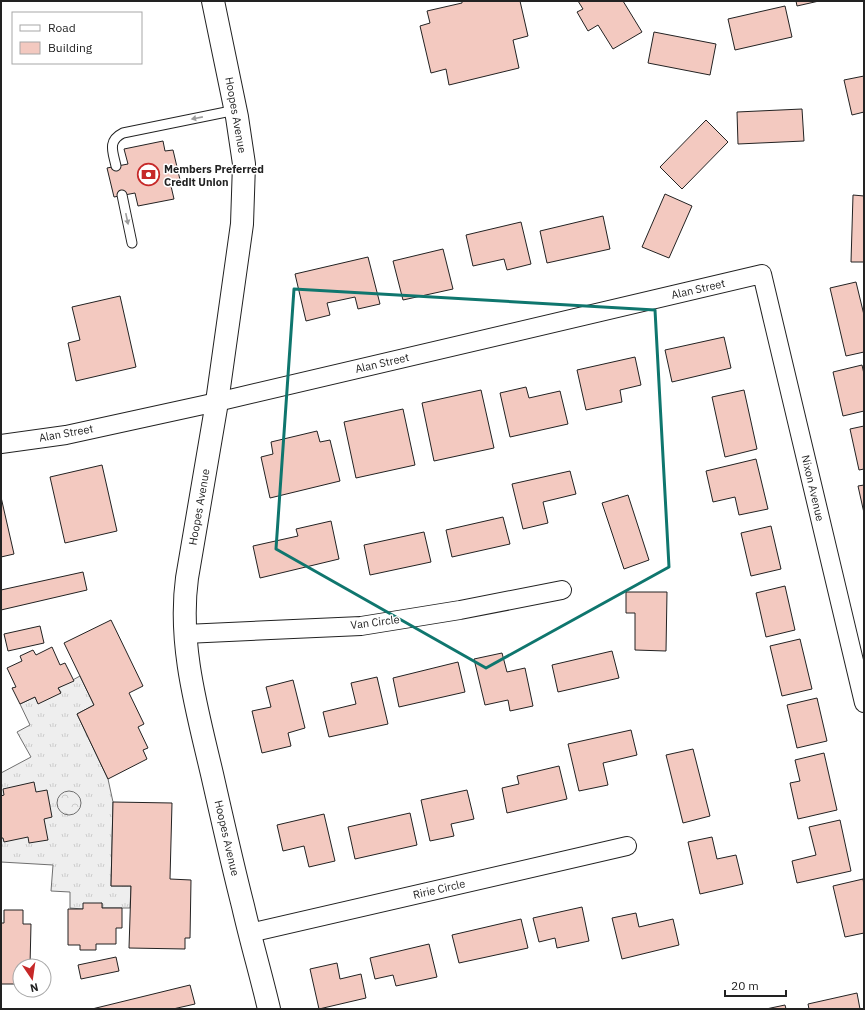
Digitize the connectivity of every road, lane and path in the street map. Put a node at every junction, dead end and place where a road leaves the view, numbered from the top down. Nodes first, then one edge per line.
1 (213, 1) edge
2 (236, 110) junction
3 (116, 166) dead end
4 (122, 195) dead end
5 (132, 243) dead end
6 (762, 274) joint
7 (216, 402) junction
8 (1, 444) edge
9 (562, 590) dead end
10 (185, 634) junction
11 (864, 703) edge
12 (627, 846) dead end
13 (250, 933) junction
14 (268, 1009) edge

1 - 2 street, Hoopes Avenue
2 -> 3 lane
2 - 7 street, Hoopes Avenue
4 -> 5 lane
6 - 7 street, Alan Street
6 - 11 street, Nixon Avenue
7 - 8 street, Alan Street
7 - 10 street, Hoopes Avenue
9 - 10 street, Van Circle
10 - 13 street, Hoopes Avenue
12 - 13 street, Ririe Circle
13 - 14 street, Hoopes Avenue

